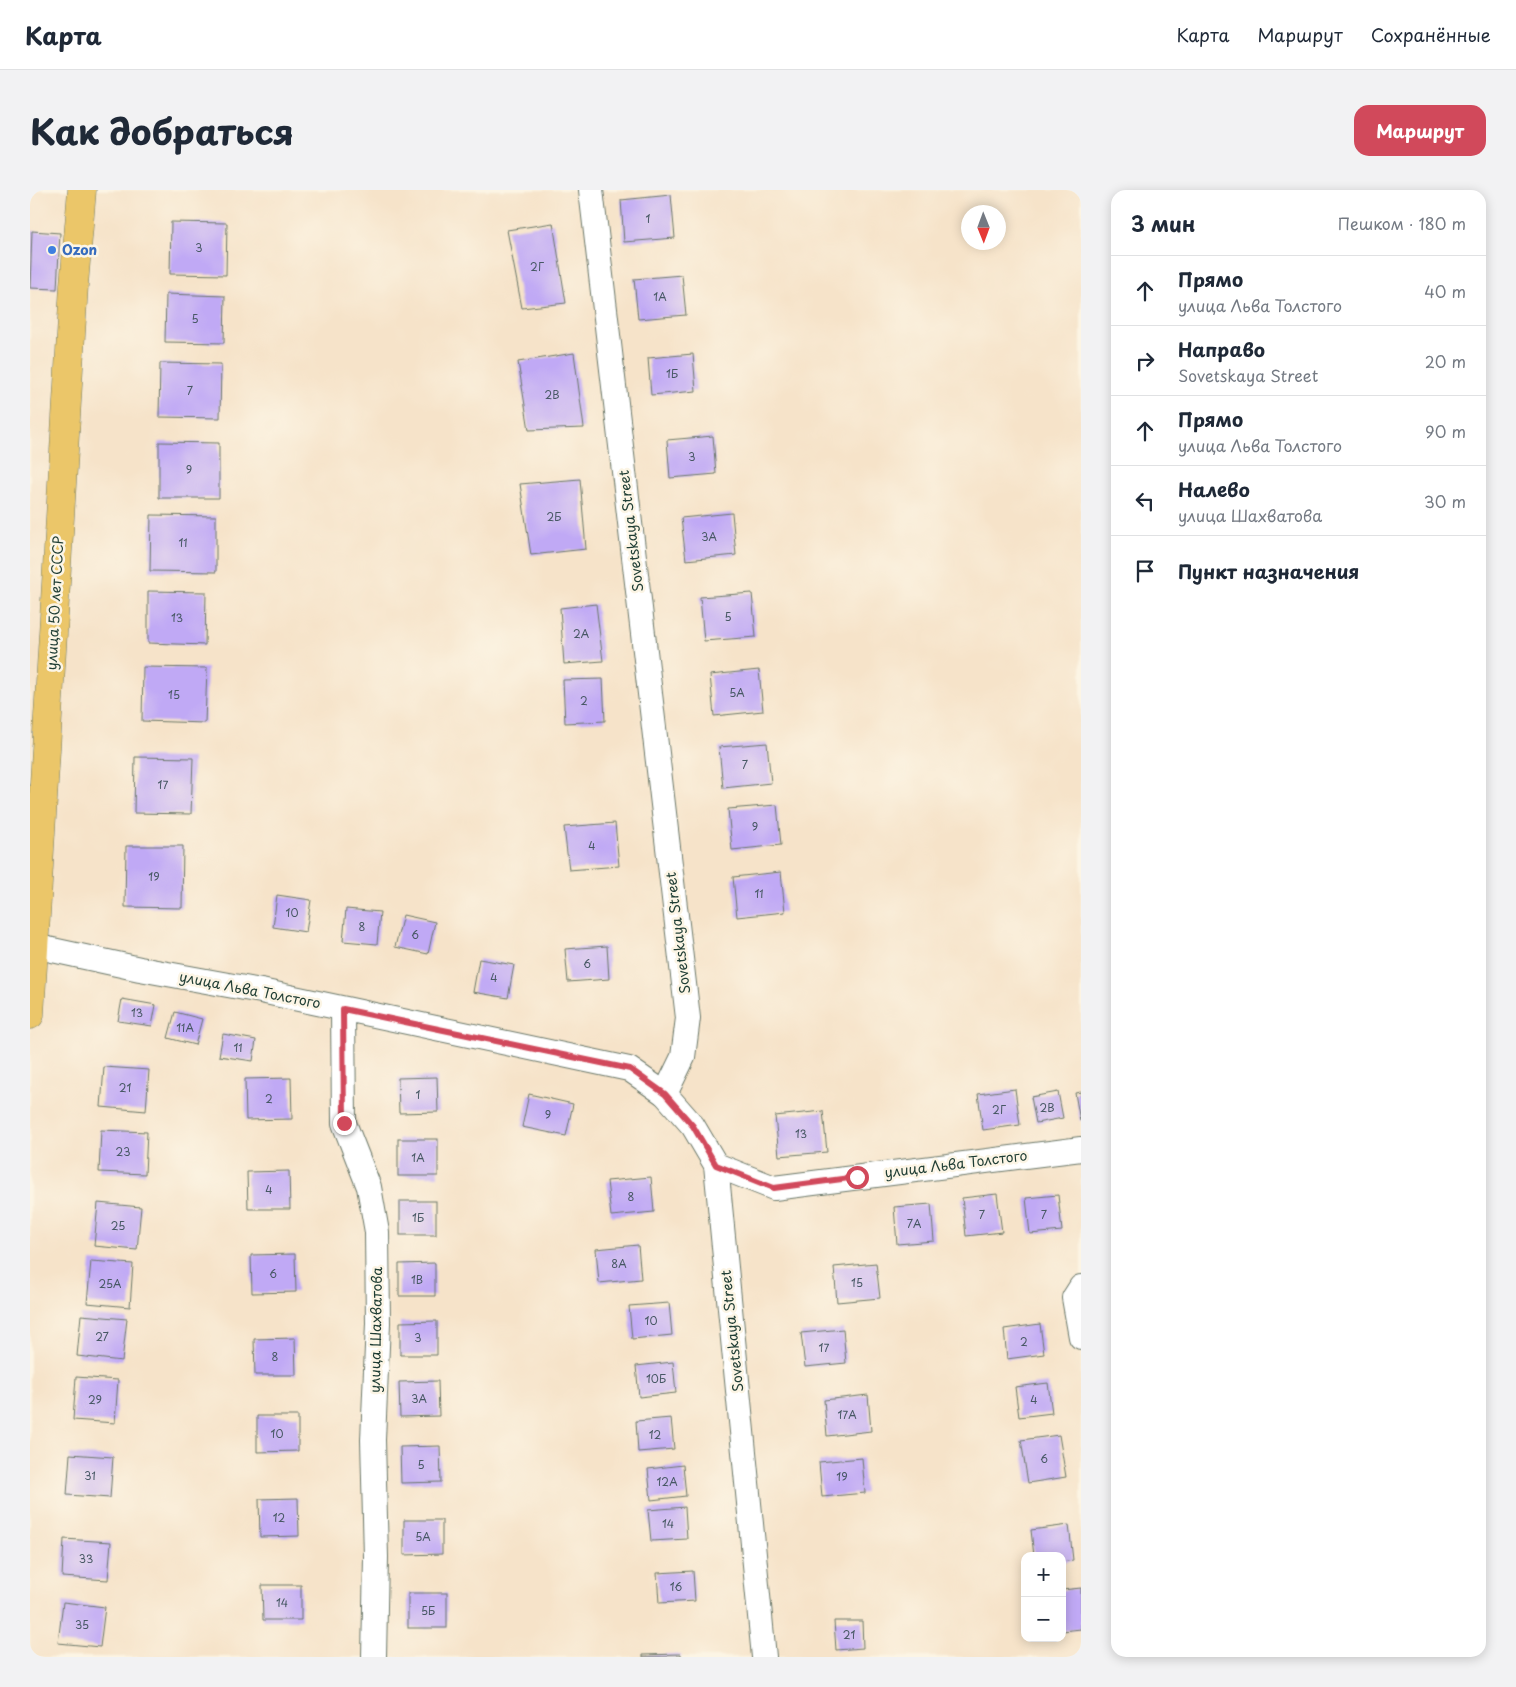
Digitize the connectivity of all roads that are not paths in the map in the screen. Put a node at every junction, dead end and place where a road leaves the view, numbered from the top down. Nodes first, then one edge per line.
1 (82, 190) edge
2 (590, 190) edge
3 (34, 946) junction
4 (343, 1009) junction
5 (30, 1015) edge
6 (665, 1094) junction
7 (1081, 1149) edge
8 (716, 1165) junction
9 (1081, 1287) edge
10 (1081, 1337) edge
11 (374, 1657) edge
12 (764, 1657) edge

1 - 3 main road, улица 50 лет СССР
2 - 6 street, Sovetskaya Street
3 - 4 street, улица Льва Толстого
3 - 5 main road, улица 50 лет СССР
4 - 6 street, улица Льва Толстого
4 - 11 street, улица Шахватова
6 - 8 street, Sovetskaya Street
7 - 8 street, улица Льва Толстого
8 - 12 street, Sovetskaya Street
9 - 10 street

